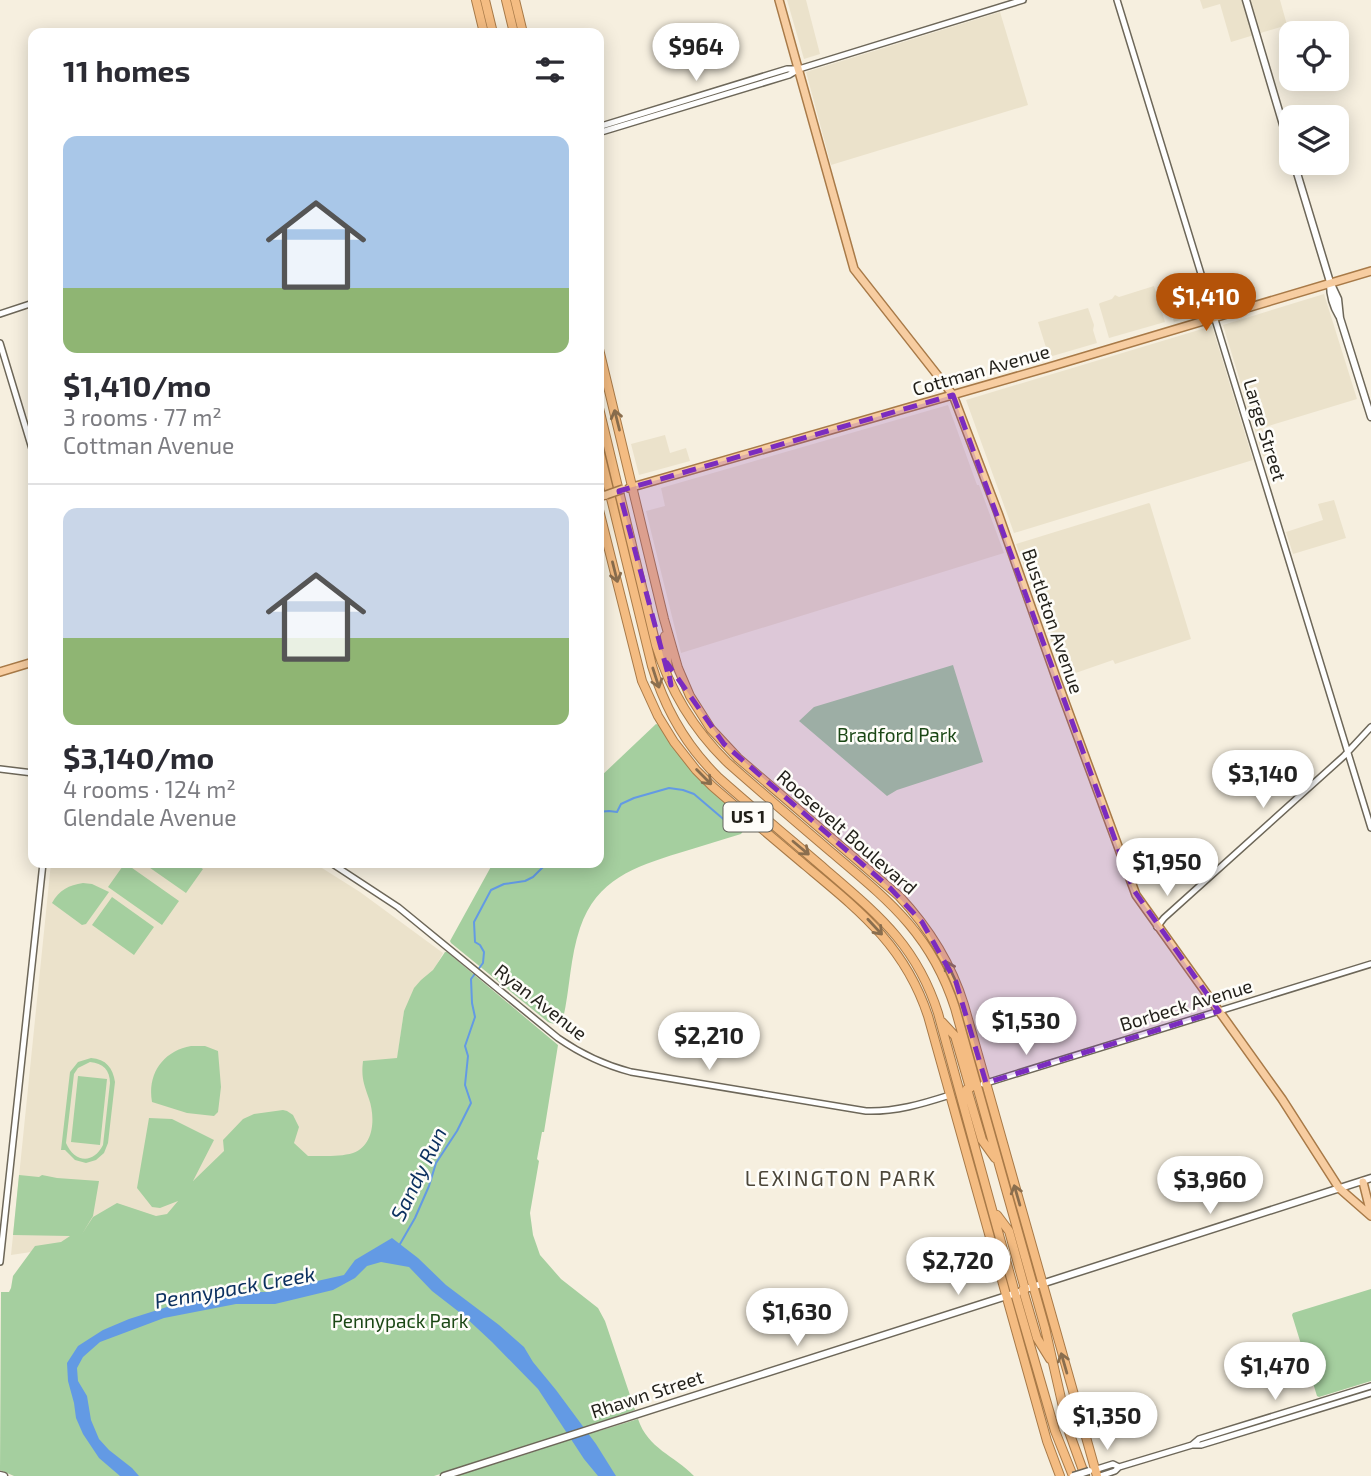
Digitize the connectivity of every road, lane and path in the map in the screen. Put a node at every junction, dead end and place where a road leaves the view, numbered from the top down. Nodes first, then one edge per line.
1 (476, 0) edge
2 (485, 0) edge
3 (506, 0) edge
4 (515, 0) edge
5 (779, 0) edge
6 (1023, 0) edge
7 (1117, 0) edge
8 (1246, 0) edge
9 (483, 28) edge
10 (492, 28) edge
11 (513, 28) edge
12 (522, 28) edge
13 (799, 69) junction
14 (1279, 111) edge
15 (604, 126) edge
16 (610, 126) junction
17 (604, 130) edge
18 (1298, 175) edge
19 (1371, 271) edge
20 (1330, 282) junction
21 (28, 305) edge
22 (0, 314) edge
23 (1215, 317) junction
24 (0, 343) edge
25 (604, 374) edge
26 (953, 395) junction
27 (1371, 417) edge
28 (604, 429) edge
29 (28, 435) edge
30 (604, 470) edge
31 (628, 488) junction
32 (604, 495) edge
33 (604, 530) edge
34 (664, 619) junction
35 (28, 664) edge
36 (0, 672) edge
37 (671, 685) junction
38 (1371, 727) edge
39 (1348, 752) junction
40 (0, 769) edge
41 (28, 772) edge
42 (771, 800) junction
43 (814, 823) junction
44 (1371, 828) edge
45 (42, 868) edge
46 (339, 868) edge
47 (812, 871) junction
48 (846, 887) junction
49 (1157, 927) junction
50 (1371, 964) edge
51 (1219, 1011) junction
52 (986, 1083) junction
53 (968, 1089) junction
54 (950, 1095) junction
55 (1005, 1150) junction
56 (1368, 1179) edge
57 (1004, 1185) junction
58 (986, 1186) junction
59 (1339, 1188) junction
60 (1371, 1215) edge
61 (986, 1222) junction
62 (0, 1262) edge
63 (1024, 1290) junction
64 (1371, 1386) edge
65 (1371, 1393) edge
66 (1192, 1445) junction
67 (1093, 1474) edge
68 (444, 1476) edge
69 (1060, 1476) edge
70 (1073, 1476) edge

1 - 9 highway
2 - 10 highway
3 - 11 highway
4 - 12 highway
5 - 13 main road, Bustleton Avenue
6 - 13 street
7 - 23 street, Large Street
8 - 14 main road
13 - 16 street
13 - 26 main road, Bustleton Avenue
15 - 16 street
16 - 17 street
18 - 20 main road
19 - 20 main road, Cottman Avenue
20 - 23 main road, Cottman Avenue
20 - 27 main road
21 - 22 street
23 - 26 main road, Cottman Avenue
23 - 39 street, Large Street
24 - 29 street
31 -> 25 highway, Roosevelt Boulevard / US 1
26 - 31 main road, Cottman Avenue
26 - 49 main road, Bustleton Avenue
28 - 37 highway, Roosevelt Boulevard / US 1
30 -> 48 highway, US 1
31 - 32 main road, Cottman Avenue, bridge
31 - 34 highway, Roosevelt Boulevard / US 1
33 -> 47 highway, Roosevelt Boulevard / US 1
34 - 37 highway
34 - 43 highway, Roosevelt Boulevard / US 1
35 - 36 main road
37 - 42 highway, Roosevelt Boulevard / US 1
38 - 39 street
39 - 44 street, Large Street
39 - 49 street
40 - 41 street
42 - 43 highway
42 - 53 highway, Roosevelt Boulevard / US 1
52 -> 43 highway, Roosevelt Boulevard / US 1
45 - 62 street
46 - 54 street, Ryan Avenue
47 - 48 highway
47 -> 54 highway, Roosevelt Boulevard / US 1
48 - 53 highway, US 1
49 - 51 main road, Bustleton Avenue
50 - 51 street, Borbeck Avenue
51 - 52 street, Borbeck Avenue
51 - 59 main road, Bustleton Avenue
52 - 53 street, Borbeck Avenue
52 - 55 highway, Roosevelt Boulevard / US 1
53 - 54 street, Ryan Avenue
53 - 57 highway, Roosevelt Boulevard / US 1
53 - 58 highway, Roosevelt Boulevard / US 1
54 - 61 highway, Roosevelt Boulevard / US 1
55 - 57 highway
63 -> 55 highway, Roosevelt Boulevard / US 1
56 - 59 main road, Rhawn Street
56 - 60 main road
57 - 63 highway, Roosevelt Boulevard / US 1
58 - 61 highway
58 - 63 highway, Roosevelt Boulevard / US 1
59 - 60 main road, Bustleton Avenue
59 - 63 main road, Rhawn Street
61 - 63 highway, Roosevelt Boulevard / US 1
67 -> 63 highway, Roosevelt Boulevard / US 1
63 - 67 highway
63 - 68 main road, Rhawn Street
63 - 69 highway, Roosevelt Boulevard / US 1
63 - 70 highway, Roosevelt Boulevard / US 1
64 - 66 street
65 - 66 street
66 - 67 street
67 - 70 main road, bridge

